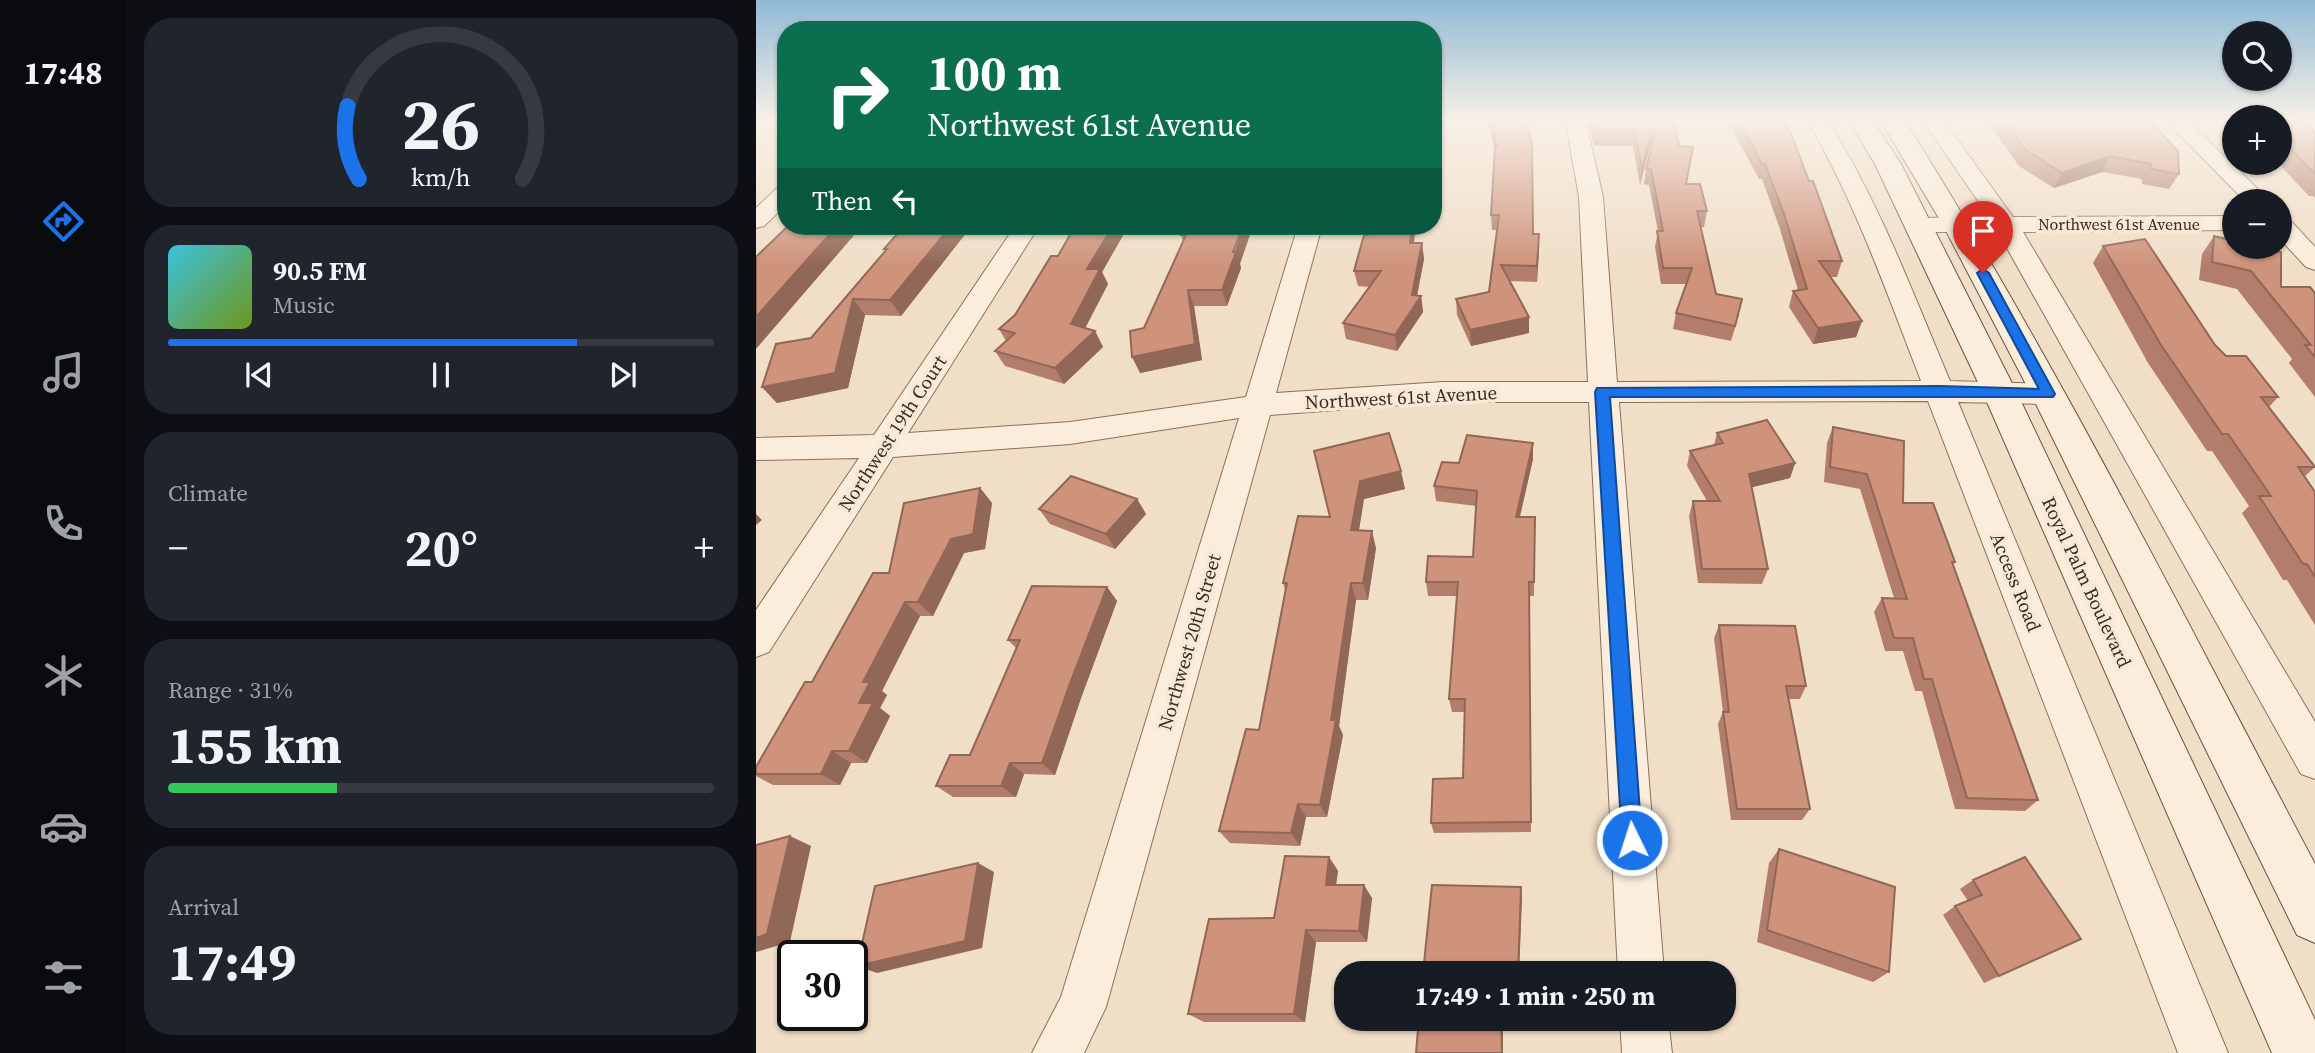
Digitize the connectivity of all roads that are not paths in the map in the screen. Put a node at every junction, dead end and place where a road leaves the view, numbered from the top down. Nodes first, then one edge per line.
1 (1585, 167) edge
2 (1845, 167) edge
3 (1891, 167) edge
4 (1913, 167) edge
5 (1966, 167) edge
6 (2223, 167) edge
7 (2246, 189) edge
8 (777, 201) edge
9 (756, 221) edge
10 (2222, 223) edge
11 (2006, 224) junction
12 (1938, 225) junction
13 (1021, 235) edge
14 (1307, 235) edge
15 (2292, 237) edge
16 (2315, 261) edge
17 (1940, 391) junction
18 (1602, 392) junction
19 (2000, 393) junction
20 (2048, 394) junction
21 (1259, 405) junction
22 (884, 446) junction
23 (756, 449) edge
24 (756, 640) edge
25 (2315, 760) edge
26 (2315, 917) edge
27 (1640, 961) edge
28 (1645, 1031) edge
29 (1057, 1053) edge
30 (1647, 1053) edge
31 (2203, 1053) edge
32 (2301, 1053) edge

1 - 18 street
2 - 17 street, Access Road
3 - 12 main road, Royal Palm Boulevard
4 - 12 main road, Royal Palm Boulevard
5 - 11 street
6 - 7 street
8 - 9 street
10 - 11 street, Northwest 61st Avenue
11 - 12 street, Northwest 61st Avenue
11 - 25 street
12 - 19 main road, Royal Palm Boulevard
12 - 20 main road, Royal Palm Boulevard
13 - 22 street, Northwest 19th Court
14 - 21 street, Northwest 20th Street
15 - 16 street
17 - 18 street, Northwest 61st Avenue
17 - 19 street, Northwest 61st Avenue
17 - 31 street, Access Road
18 - 21 street, Northwest 61st Avenue
18 - 27 street
19 - 20 street, Northwest 61st Avenue
19 - 32 main road, Royal Palm Boulevard
20 - 26 main road, Royal Palm Boulevard
21 - 22 street, Northwest 61st Avenue
21 - 29 street, Northwest 20th Street
22 - 23 street, Northwest 61st Avenue
22 - 24 street, Northwest 19th Court
28 - 30 street

